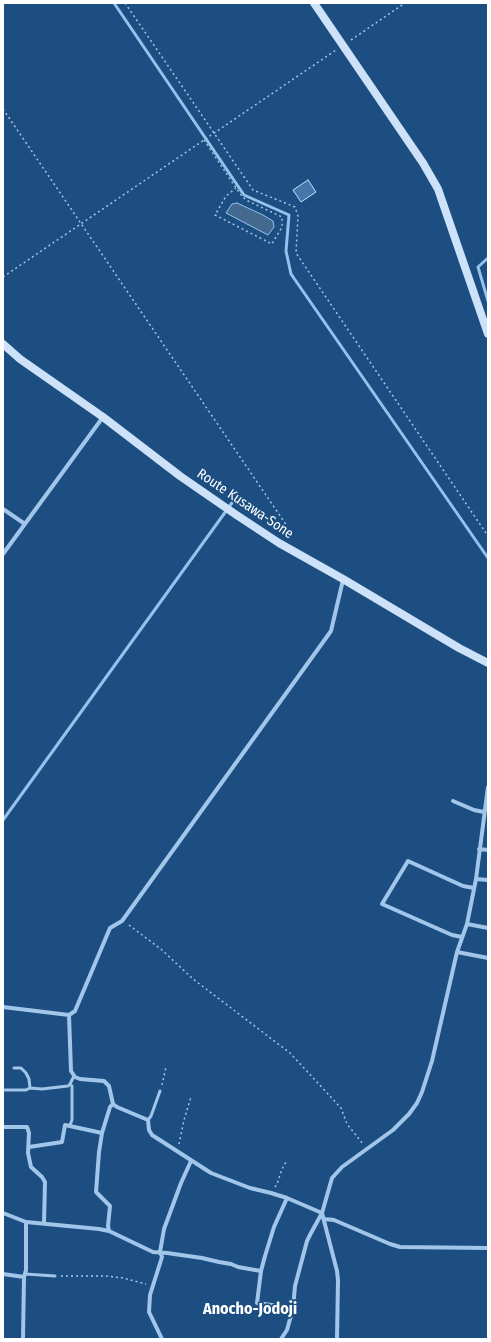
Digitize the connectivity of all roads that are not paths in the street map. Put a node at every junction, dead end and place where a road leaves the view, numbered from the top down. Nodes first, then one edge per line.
1 (314, 3) edge
2 (488, 334) edge
3 (3, 344) edge
4 (102, 417) junction
5 (3, 509) edge
6 (25, 524) junction
7 (3, 554) edge
8 (343, 579) junction
9 (488, 663) edge
10 (488, 787) edge
11 (453, 801) dead end
12 (484, 812) junction
13 (479, 849) junction
14 (488, 850) edge
15 (476, 878) junction
16 (488, 880) edge
17 (474, 888) junction
18 (467, 924) junction
19 (488, 928) edge
20 (462, 938) junction
21 (458, 952) junction
22 (488, 958) edge
23 (3, 1007) edge
24 (69, 1015) junction
25 (14, 1068) dead end
26 (74, 1076) junction
27 (70, 1084) junction
28 (30, 1088) junction
29 (5, 1090) dead end
30 (160, 1091) road end
31 (113, 1104) junction
32 (148, 1120) junction
33 (70, 1125) junction
34 (3, 1127) edge
35 (102, 1133) junction
36 (28, 1147) junction
37 (191, 1161) junction
38 (287, 1198) junction
39 (322, 1212) junction
40 (3, 1213) edge
41 (324, 1219) junction
42 (26, 1222) junction
43 (44, 1223) junction
44 (109, 1231) junction
45 (488, 1248) edge
46 (160, 1252) junction
47 (261, 1270) junction
48 (3, 1274) edge
49 (24, 1275) junction
50 (55, 1276) road end
51 (293, 1308) junction
52 (23, 1339) edge
53 (162, 1339) edge
54 (281, 1339) edge
55 (337, 1339) edge

1 - 2 main road
3 - 4 main road, Route Kusawa-Sone
4 - 6 street
4 - 8 main road, Route Kusawa-Sone
5 - 6 street
6 - 7 street
8 - 9 main road, Route Kusawa-Sone
8 - 24 street
10 - 12 street
11 - 12 street
12 - 13 street
13 - 14 street
13 - 15 street
15 - 16 street
15 - 17 street
17 - 18 street
17 - 20 street
18 - 19 street
18 - 20 street
20 - 21 street
21 - 22 street
21 - 39 street
23 - 24 street
24 - 26 street
25 - 28 lane
26 - 27 lane
26 - 31 street
27 - 28 lane
27 - 33 lane
28 - 29 lane
30 - 32 lane
31 - 32 street
31 - 35 street
32 - 37 street
33 - 35 street
33 - 36 street
34 - 36 street
35 - 44 street
36 - 43 street
37 - 38 street
37 - 46 street
38 - 39 street
38 - 47 street
39 - 41 street
39 - 51 street
40 - 42 street
41 - 45 street
41 - 55 street
42 - 43 street
42 - 49 street
43 - 44 street
44 - 46 street
46 - 47 street
46 - 53 street
47 - 51 street
48 - 49 street
49 - 50 lane
49 - 52 street
51 - 54 street

